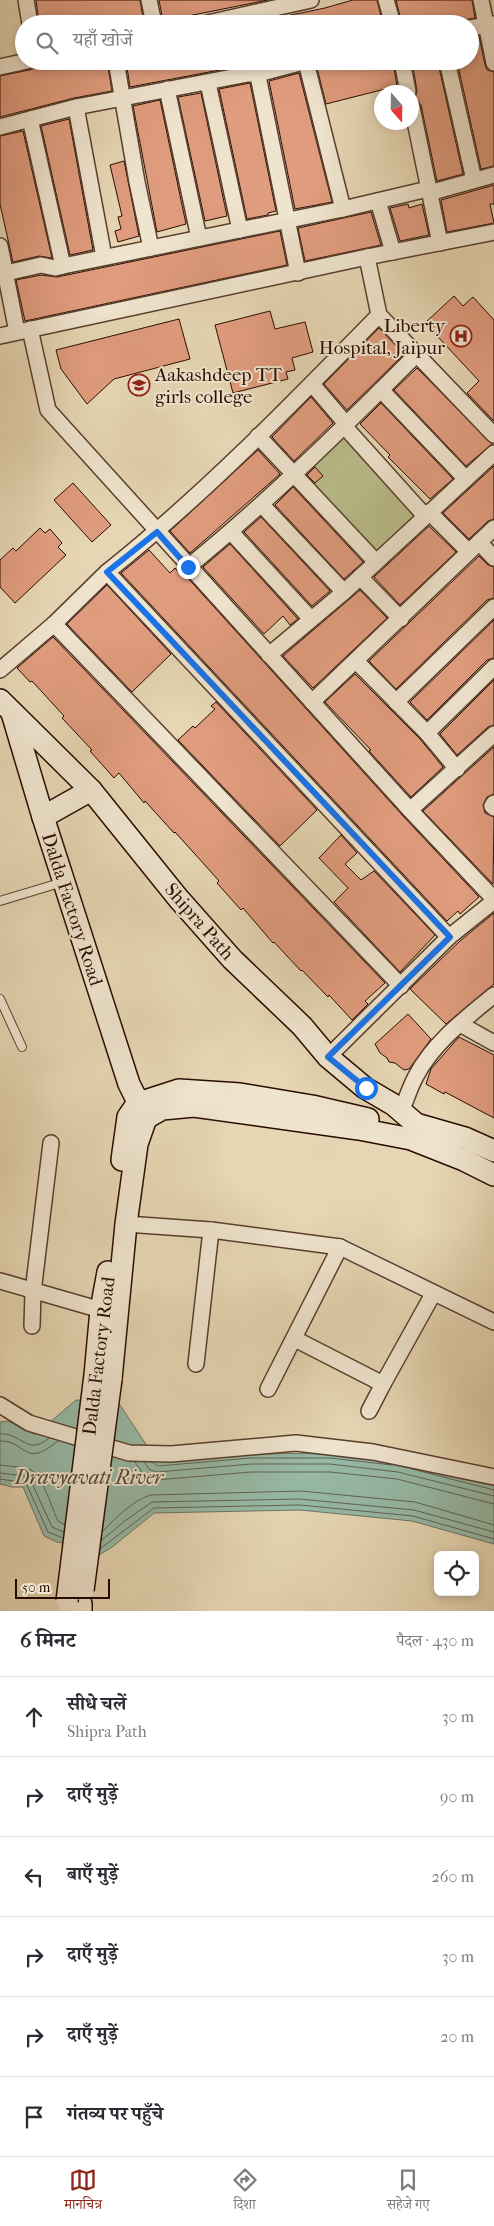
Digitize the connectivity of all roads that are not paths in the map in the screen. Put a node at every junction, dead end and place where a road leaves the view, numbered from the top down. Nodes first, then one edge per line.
1 (26, 0) edge
2 (149, 0) edge
3 (311, 0) edge
4 (386, 0) edge
5 (481, 0) edge
6 (28, 15) edge
7 (152, 15) edge
8 (259, 15) edge
9 (390, 15) edge
10 (490, 24) edge
11 (494, 63) edge
12 (15, 64) edge
13 (0, 67) edge
14 (118, 70) edge
15 (253, 70) edge
16 (257, 70) edge
17 (309, 70) edge
18 (404, 70) edge
19 (449, 70) edge
20 (208, 83) junction
21 (407, 85) edge
22 (167, 89) junction
23 (124, 98) junction
24 (76, 107) junction
25 (30, 119) junction
26 (0, 127) edge
27 (417, 130) edge
28 (494, 175) edge
29 (474, 180) junction
30 (429, 191) junction
31 (378, 200) junction
32 (343, 209) junction
33 (288, 219) junction
34 (240, 230) junction
35 (494, 232) edge
36 (199, 238) junction
37 (440, 243) junction
38 (0, 246) edge
39 (151, 248) junction
40 (393, 252) junction
41 (104, 257) junction
42 (367, 257) junction
43 (63, 266) junction
44 (6, 273) junction
45 (298, 273) junction
46 (379, 315) junction
47 (23, 331) junction
48 (0, 336) edge
49 (416, 356) junction
50 (312, 384) junction
51 (381, 390) junction
52 (346, 426) junction
53 (494, 435) edge
54 (258, 436) junction
55 (494, 453) edge
56 (295, 474) junction
57 (466, 479) junction
58 (262, 505) junction
59 (427, 514) junction
60 (494, 528) edge
61 (157, 532) junction
62 (231, 532) junction
63 (474, 547) junction
64 (494, 558) edge
65 (376, 562) junction
66 (188, 567) junction
67 (107, 572) junction
68 (360, 577) junction
69 (344, 592) junction
70 (494, 607) edge
71 (311, 619) junction
72 (401, 619) junction
73 (54, 624) junction
74 (269, 656) junction
75 (356, 661) junction
76 (494, 667) edge
77 (0, 670) edge
78 (312, 702) junction
79 (396, 702) junction
80 (4, 708) edge
81 (427, 733) junction
82 (494, 734) edge
83 (457, 769) junction
84 (91, 790) junction
85 (494, 804) edge
86 (494, 808) edge
87 (410, 810) junction
88 (43, 817) junction
89 (65, 881) junction
90 (494, 900) edge
91 (0, 901) edge
92 (450, 937) junction
93 (401, 986) junction
94 (494, 995) edge
95 (0, 999) edge
96 (460, 1024) junction
97 (494, 1044) edge
98 (22, 1047) dead end
99 (328, 1057) junction
100 (142, 1111) junction
101 (413, 1126) junction
102 (51, 1143) dead end
103 (494, 1151) edge
104 (494, 1175) edge
105 (126, 1224) junction
106 (211, 1230) junction
107 (340, 1247) junction
108 (0, 1281) edge
109 (33, 1292) junction
110 (433, 1294) junction
111 (101, 1310) junction
112 (494, 1322) edge
113 (32, 1326) dead end
114 (295, 1339) junction
115 (196, 1364) dead end
116 (103, 1377) junction
117 (383, 1384) junction
118 (268, 1389) dead end
119 (0, 1405) edge
120 (368, 1411) dead end
121 (494, 1477) edge
122 (73, 1607) edge

1 - 6 street
2 - 7 street
3 - 8 street
4 - 9 street
5 - 10 street
10 - 11 street
12 - 13 street
14 - 23 street
15 - 20 street
16 - 33 street
17 - 32 street
18 - 21 street
19 - 29 street
20 - 22 street
20 - 34 street
22 - 23 street
22 - 36 street
23 - 24 street
23 - 39 street
24 - 25 street
24 - 41 street
25 - 26 street
25 - 43 street
27 - 30 street
28 - 29 street
29 - 30 street
30 - 31 street
30 - 37 street
31 - 32 street
31 - 40 street
32 - 33 street
33 - 34 street
33 - 45 street
34 - 36 street
35 - 37 street
36 - 39 street
37 - 40 street
38 - 44 street
39 - 41 street
40 - 42 street
41 - 43 street
42 - 45 street
42 - 46 street
43 - 44 street
44 - 47 street
45 - 47 street
46 - 49 street
46 - 50 street
47 - 48 street
47 - 61 street
49 - 51 street
49 - 53 street
50 - 52 street
50 - 54 street
51 - 52 street
51 - 57 street
52 - 56 street
52 - 59 street
54 - 56 street
54 - 61 street
55 - 57 street
56 - 58 street
56 - 65 street
57 - 59 street
58 - 62 street
58 - 69 street
59 - 63 street
59 - 65 street
60 - 63 street
61 - 66 street
61 - 67 street
62 - 66 street
62 - 71 street
63 - 64 street
63 - 72 street
65 - 68 street
66 - 74 street
67 - 73 street
67 - 92 street
68 - 69 street
68 - 72 street
69 - 71 street
70 - 79 street
71 - 74 street
72 - 75 street
73 - 77 street
73 - 93 street
74 - 78 street
75 - 78 street
75 - 79 street
76 - 81 street
78 - 87 street
79 - 81 street
80 - 84 street, Shipra Path
80 - 88 street, Dalda Factory Road
81 - 83 street
82 - 83 street
83 - 87 street
84 - 88 street
84 - 99 street, Shipra Path
85 - 86 street
87 - 90 street
88 - 89 street, Dalda Factory Road
89 - 91 lane
89 - 100 street, Dalda Factory Road
90 - 92 street
92 - 93 street
93 - 99 street
94 - 96 street
95 - 98 lane
96 - 97 street
96 - 101 street
99 - 101 street, Shipra Path
100 - 101 street
100 - 105 street, Dalda Factory Road
100 - 111 street, Dalda Factory Road
101 - 103 street, Shipra Path
101 - 104 street, Shipra Path
102 - 109 street
105 - 106 street
105 - 116 street, Dalda Factory Road
106 - 107 street
106 - 115 street
107 - 110 street
107 - 114 street
108 - 109 street
109 - 111 street
109 - 113 street
110 - 112 street
110 - 117 street
111 - 116 street, Dalda Factory Road
114 - 117 street
114 - 118 street
116 - 122 street, Dalda Factory Road, bridge
117 - 120 street
119 - 121 street

